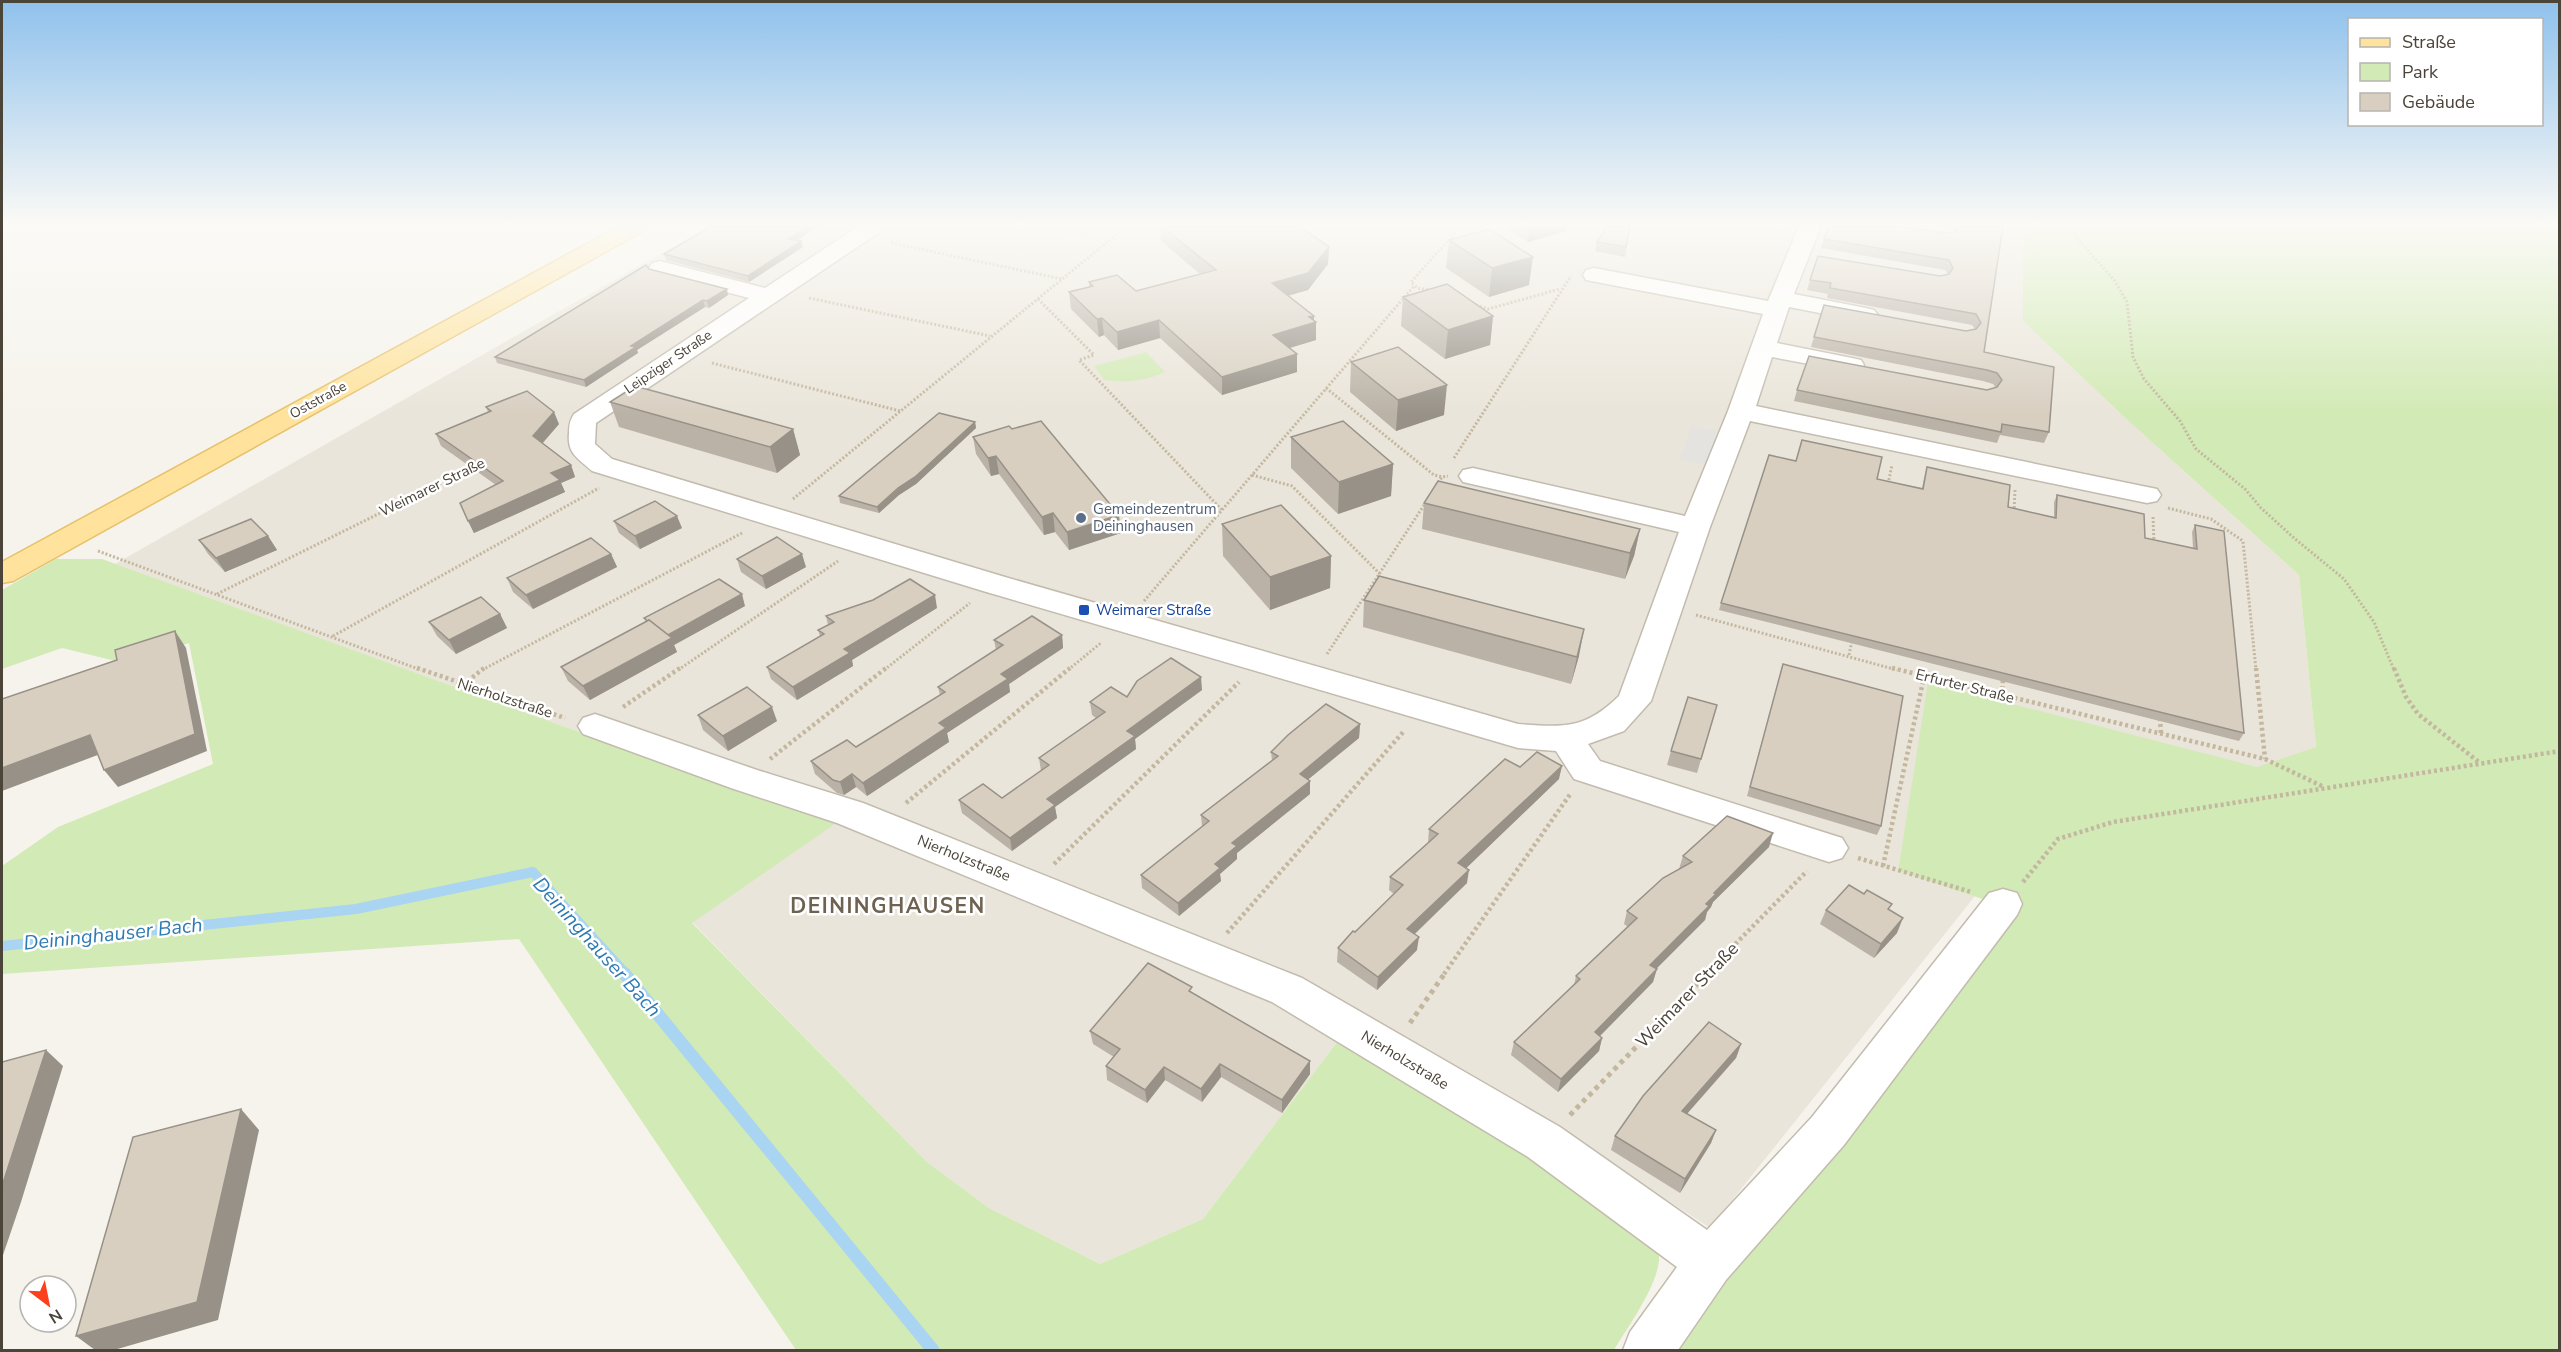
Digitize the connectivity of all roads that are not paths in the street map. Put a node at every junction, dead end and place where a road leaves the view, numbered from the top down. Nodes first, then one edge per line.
1 (520, 289) edge
2 (750, 289) edge
3 (778, 289) edge
4 (1683, 289) edge
5 (1788, 289) edge
6 (771, 294) junction
7 (1778, 304) junction
8 (1883, 318) edge
9 (1763, 348) junction
10 (1879, 370) edge
11 (1742, 411) junction
12 (1473, 476) dead end
13 (2150, 500) road end
14 (1695, 527) junction
15 (2, 574) edge
16 (595, 726) road end
17 (1566, 739) junction
18 (1829, 848) road end
19 (2003, 904) road end
20 (1709, 1263) junction
21 (1648, 1350) edge

1 - 15 main road, Oststraße
2 - 6 street
3 - 6 street, Leipziger Straße
4 - 7 street
5 - 7 street
6 - 17 street, Leipziger Straße
7 - 8 street
7 - 9 street
9 - 10 street
9 - 11 street
11 - 13 street
11 - 14 street
12 - 14 street
14 - 17 street
16 - 20 street, Nierholzstraße
17 - 18 street
19 - 20 street
20 - 21 street

